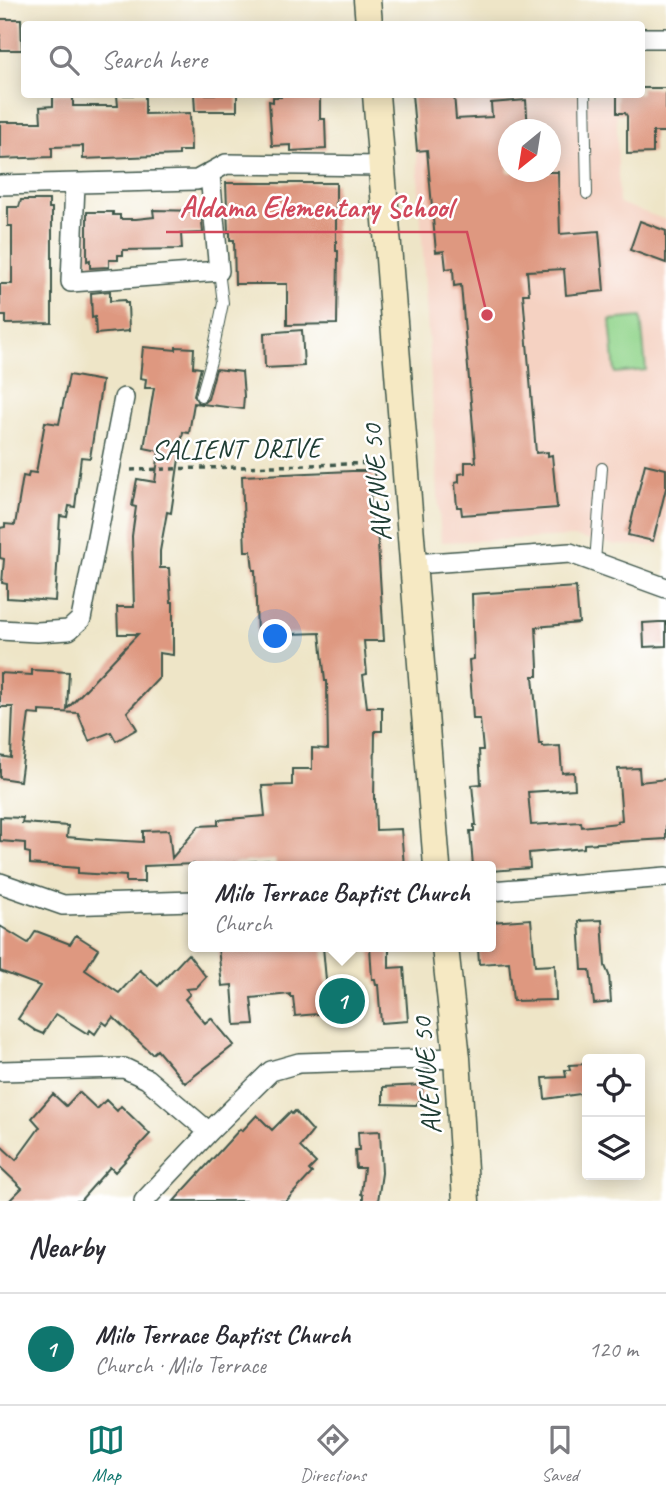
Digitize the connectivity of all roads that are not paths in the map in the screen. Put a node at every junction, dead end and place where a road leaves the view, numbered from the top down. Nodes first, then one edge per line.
1 (367, 0) edge
2 (369, 21) edge
3 (645, 38) edge
4 (666, 38) edge
5 (376, 98) edge
6 (585, 98) edge
7 (382, 166) junction
8 (210, 175) junction
9 (75, 184) junction
10 (0, 185) edge
11 (587, 194) dead end
12 (219, 271) junction
13 (201, 396) dead end
14 (124, 398) dead end
15 (602, 468) dead end
16 (596, 562) junction
17 (414, 564) junction
18 (666, 588) edge
19 (0, 630) edge
20 (437, 861) edge
21 (666, 877) edge
22 (0, 883) edge
23 (496, 891) edge
24 (188, 901) edge
25 (446, 952) edge
26 (457, 1058) junction
27 (0, 1072) edge
28 (209, 1132) junction
29 (144, 1201) edge
30 (466, 1201) edge

1 - 2 street
3 - 4 street
5 - 7 street, AVENUE 50
6 - 11 lane
7 - 8 street
7 - 17 street, AVENUE 50
8 - 9 street
8 - 12 street
9 - 10 street
9 - 12 street
12 - 13 lane
14 - 19 street
15 - 16 lane
16 - 17 street
16 - 18 street
17 - 20 street, AVENUE 50
21 - 23 street
22 - 24 street
25 - 26 street, AVENUE 50
26 - 28 street
26 - 30 street, AVENUE 50
27 - 28 street
28 - 29 street

